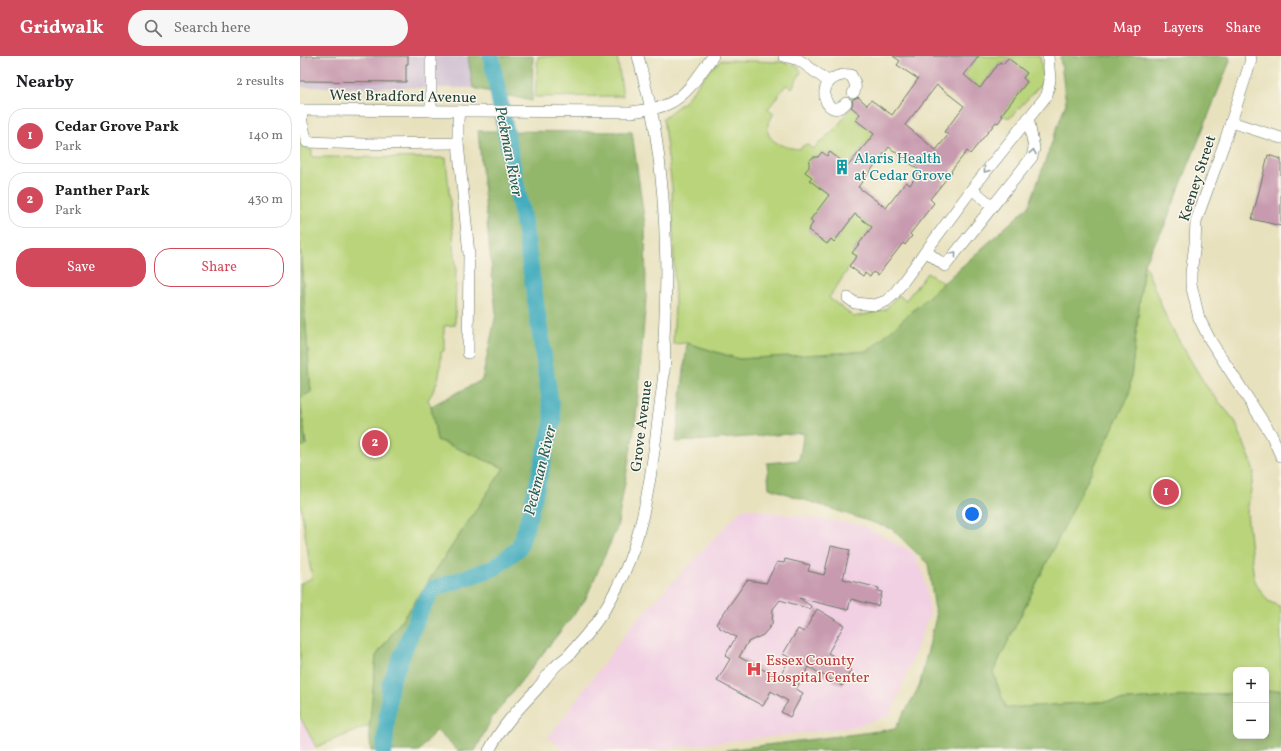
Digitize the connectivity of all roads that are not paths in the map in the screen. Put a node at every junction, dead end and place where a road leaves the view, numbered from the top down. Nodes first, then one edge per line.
1 (431, 56) edge
2 (638, 56) edge
3 (713, 56) edge
4 (784, 56) edge
5 (1048, 56) edge
6 (1250, 56) edge
7 (829, 82) junction
8 (853, 93) dead end
9 (846, 103) dead end
10 (650, 109) junction
11 (301, 110) edge
12 (431, 111) junction
13 (460, 111) junction
14 (1028, 118) junction
15 (1231, 122) junction
16 (1281, 138) edge
17 (458, 143) junction
18 (972, 189) junction
19 (992, 206) junction
20 (926, 251) junction
21 (848, 298) dead end
22 (468, 353) dead end
23 (1278, 443) edge
24 (1281, 456) edge
25 (489, 751) edge

1 - 12 street
2 - 10 street, Grove Avenue
3 - 10 street
4 - 7 street
5 - 14 street
6 - 15 street, Keeney Street
7 - 8 street
7 - 9 street
10 - 13 street, West Bradford Avenue
10 - 25 street, Grove Avenue
11 - 12 street, West Bradford Avenue
11 - 17 street
12 - 13 street, West Bradford Avenue
13 - 17 street
14 -> 18 street
19 -> 14 street
15 - 16 street
15 - 23 street, Keeney Street
17 - 22 street
18 - 19 street
18 - 20 street
20 -> 19 street
20 - 21 street
23 - 24 street, Keeney Street

